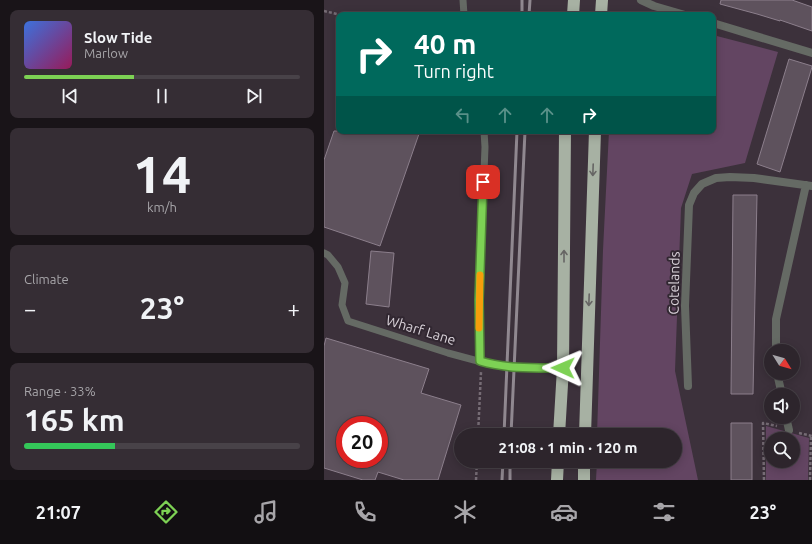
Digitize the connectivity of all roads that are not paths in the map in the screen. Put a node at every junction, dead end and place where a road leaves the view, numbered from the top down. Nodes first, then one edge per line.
1 (463, 0) edge
2 (574, 0) edge
3 (602, 0) edge
4 (641, 0) edge
5 (464, 12) edge
6 (573, 12) edge
7 (601, 12) edge
8 (675, 12) edge
9 (716, 24) edge
10 (812, 53) edge
11 (484, 134) edge
12 (565, 134) edge
13 (595, 134) edge
14 (809, 185) edge
15 (324, 253) edge
16 (776, 344) edge
17 (480, 361) junction
18 (563, 368) junction
19 (688, 386) dead end
20 (788, 424) edge
21 (559, 428) edge
22 (585, 428) edge
23 (789, 430) road end
24 (558, 468) edge
25 (584, 468) edge
26 (557, 480) edge
27 (584, 480) edge

1 - 5 lane
2 - 6 highway
3 - 7 highway
4 - 8 street
9 - 10 street
11 - 17 lane
18 -> 12 highway
13 -> 22 highway
14 - 16 street
14 - 19 street, Cotelands
15 - 17 lane, Wharf Lane
17 - 18 lane, Wharf Lane
18 - 21 highway
20 - 23 street
24 - 26 highway
25 - 27 highway

